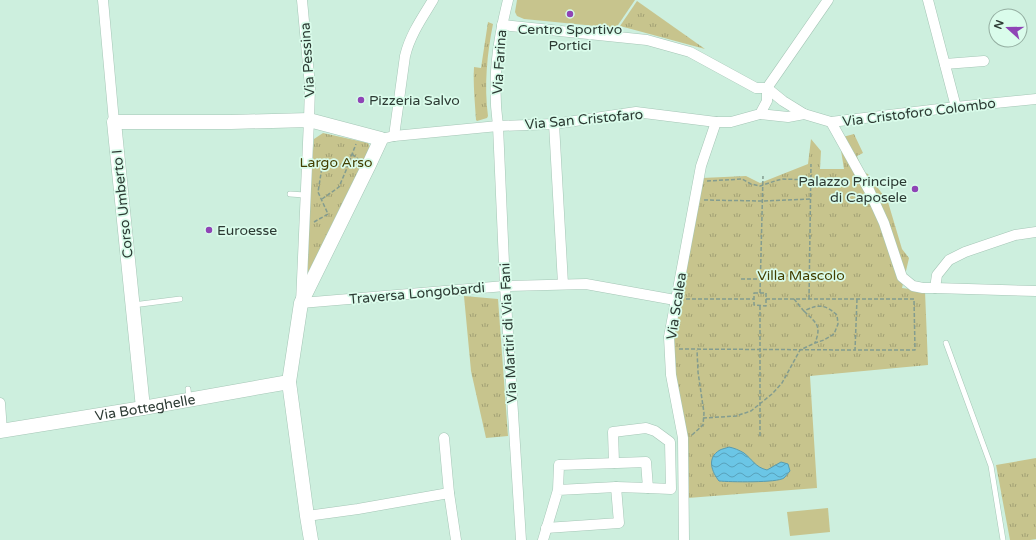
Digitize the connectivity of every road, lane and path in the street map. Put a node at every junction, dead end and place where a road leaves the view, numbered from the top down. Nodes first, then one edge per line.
1 (104, 0) edge
2 (302, 0) edge
3 (433, 0) edge
4 (508, 0) edge
5 (828, 0) edge
6 (928, 0) edge
7 (502, 25) junction
8 (984, 61) dead end
9 (945, 64) junction
10 (767, 88) junction
11 (1036, 99) edge
12 (956, 107) junction
13 (760, 114) junction
14 (804, 114) junction
15 (309, 120) junction
16 (114, 122) junction
17 (716, 122) junction
18 (831, 122) junction
19 (554, 124) junction
20 (498, 126) junction
21 (360, 134) junction
22 (388, 137) junction
23 (811, 164) dead end
24 (347, 167) junction
25 (762, 176) dead end
26 (810, 180) junction
27 (705, 182) dead end
28 (762, 186) junction
29 (290, 194) dead end
30 (306, 194) junction
31 (322, 199) junction
32 (701, 200) dead end
33 (810, 200) junction
34 (762, 201) junction
35 (304, 228) junction
36 (1036, 232) edge
37 (741, 279) dead end
38 (761, 279) junction
39 (563, 284) junction
40 (505, 286) junction
41 (935, 288) junction
42 (1036, 291) edge
43 (760, 293) junction
44 (754, 298) junction
45 (180, 299) dead end
46 (766, 299) junction
47 (794, 299) junction
48 (809, 299) junction
49 (857, 299) junction
50 (678, 300) junction
51 (301, 303) junction
52 (133, 305) junction
53 (760, 306) junction
54 (803, 310) junction
55 (815, 343) junction
56 (946, 343) dead end
57 (675, 349) dead end
58 (697, 350) junction
59 (760, 350) junction
60 (800, 350) junction
61 (856, 350) junction
62 (289, 382) junction
63 (760, 402) junction
64 (0, 403) edge
65 (143, 408) junction
66 (703, 418) junction
67 (1, 431) edge
68 (760, 436) dead end
69 (444, 438) dead end
70 (683, 438) junction
71 (614, 463) junction
72 (616, 487) junction
73 (648, 488) junction
74 (558, 490) junction
75 (449, 493) junction
76 (307, 516) junction
77 (546, 528) junction
78 (312, 540) edge
79 (456, 540) edge
80 (521, 540) edge
81 (543, 540) edge
82 (684, 540) edge
83 (1002, 540) edge

1 - 16 street, Corso Umberto I
2 - 15 street, Via Pessina
3 - 22 street
4 - 7 street, Via Farina
5 - 10 street
6 - 9 street
7 - 10 street
7 - 20 street, Via Farina
8 - 9 street
9 - 12 street
10 - 13 street
10 - 14 street
11 - 12 street, Via Cristoforo Colombo
12 - 18 street, Via Cristoforo Colombo
13 - 14 street
13 - 17 street, Via San Cristofaro
14 - 18 street, Via Cristoforo Colombo
15 - 16 main road
15 - 21 main road
15 - 30 street
16 - 52 main road, Corso Umberto I
17 - 19 street, Via San Cristofaro
17 - 50 street, Via Scalea
18 - 41 street
19 - 20 street, Via San Cristofaro
19 - 39 street
20 - 22 street, Via San Cristofaro
20 - 40 street, Via Martiri di Via Fani
21 - 22 main road
21 - 24 path
22 - 51 main road
23 - 26 path
24 - 31 path
24 - 31 path
25 - 28 path
26 - 28 path
26 - 33 path
27 - 28 path
28 - 34 path
29 - 30 lane
30 - 35 street
31 - 35 path
32 - 34 path
33 - 34 path
33 - 48 path
34 - 38 path
35 - 51 street
36 - 41 street
37 - 38 path
38 - 43 path
39 - 40 street, Traversa Longobardi
39 - 50 street, Traversa Longobardi
40 - 51 street, Traversa Longobardi
40 - 80 street, Via Martiri di Via Fani
41 - 42 street
43 - 44 path
43 - 46 path
44 - 50 path
44 - 53 path
45 - 52 lane
46 - 47 path
46 - 53 path
47 - 48 path
47 - 54 path
48 - 49 path
49 - 61 path
49 - 61 path
50 - 70 street, Via Scalea
51 - 62 main road
52 - 65 main road, Corso Umberto I
53 - 59 path
54 - 55 path
54 - 55 path
55 - 60 path
56 - 83 lane
57 - 58 path
58 - 59 path
58 - 66 path
59 - 60 path
59 - 63 path
60 - 61 path
60 - 63 path
62 - 65 main road, Via Botteghelle
62 - 76 main road
63 - 66 path
63 - 68 path
64 - 67 street
65 - 67 main road, Via Botteghelle
66 - 70 path
69 - 75 street
70 - 82 street, Via Scalea
71 - 73 street
71 - 73 street
71 - 74 street
72 - 73 street
72 - 74 street
72 - 77 street
74 - 77 street
75 - 76 street
75 - 79 street
76 - 78 main road
77 - 81 street

